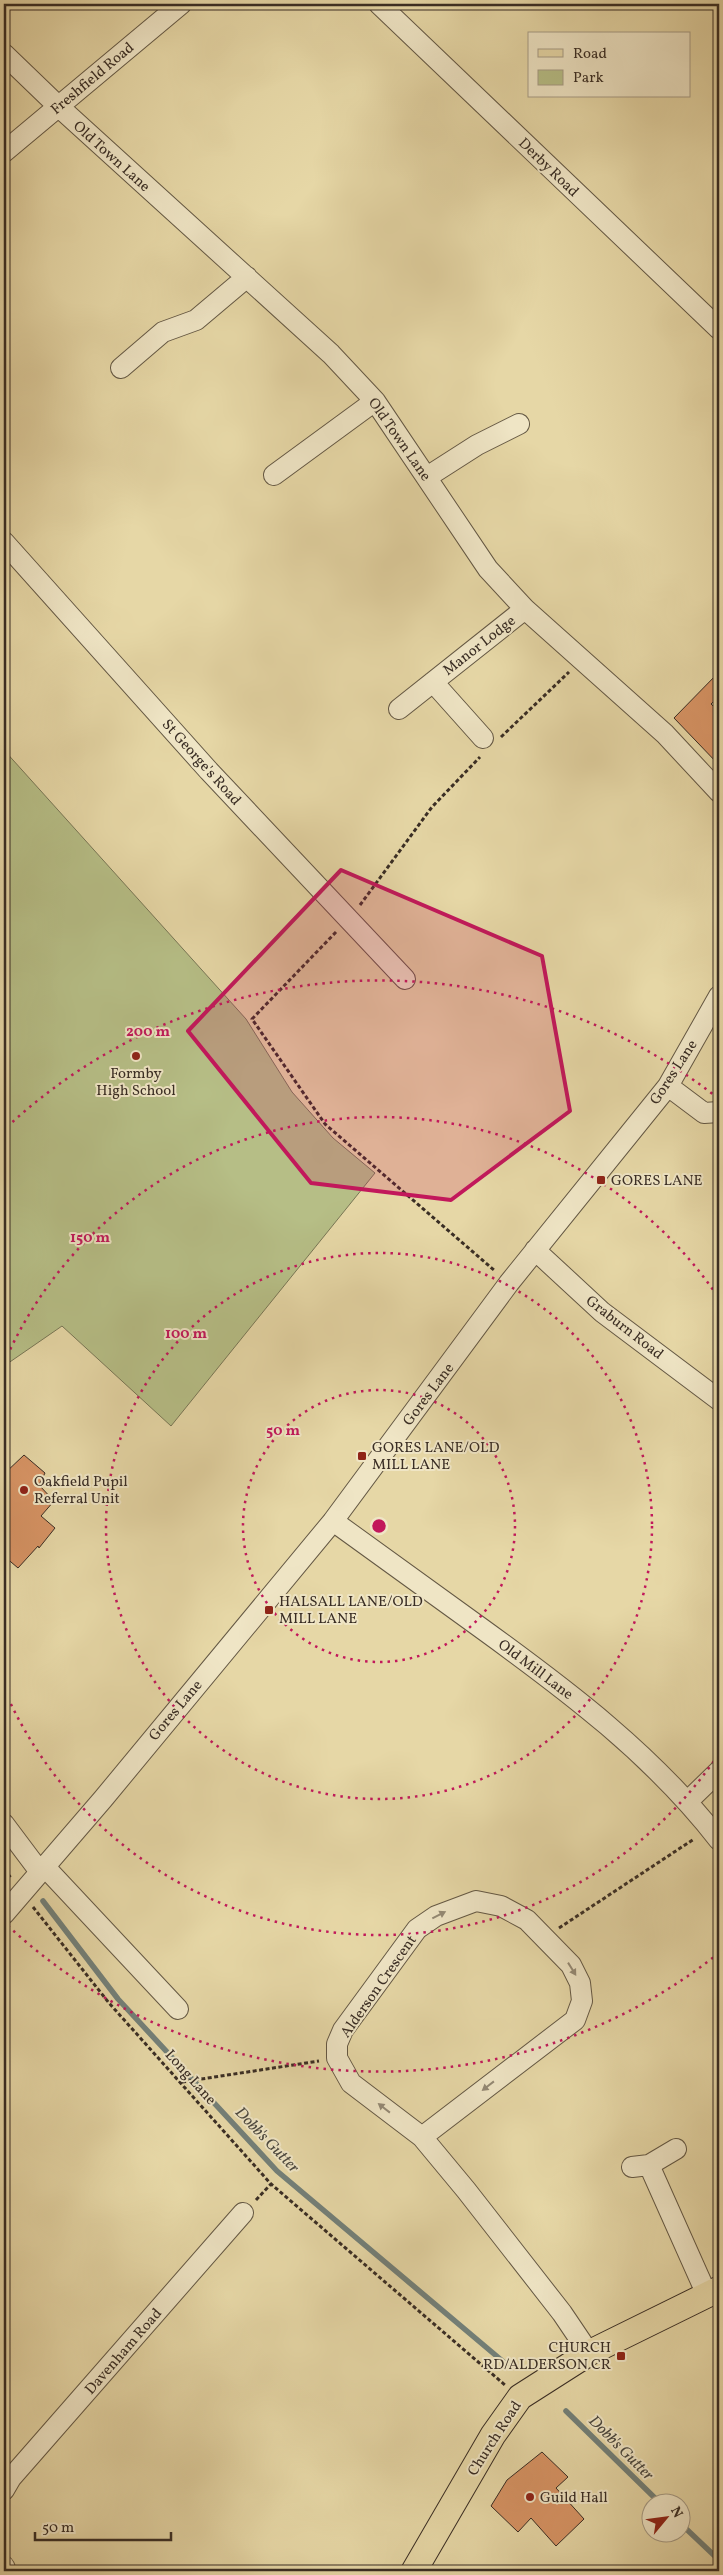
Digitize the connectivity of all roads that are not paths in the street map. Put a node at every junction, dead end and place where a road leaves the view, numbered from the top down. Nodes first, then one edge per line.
1 (181, 4) edge
2 (379, 4) edge
3 (4, 54) edge
4 (58, 106) junction
5 (4, 152) edge
6 (247, 277) junction
7 (719, 329) edge
8 (121, 368) dead end
9 (375, 401) junction
10 (519, 424) dead end
11 (274, 475) dead end
12 (427, 477) junction
13 (4, 542) edge
14 (525, 609) junction
15 (433, 682) junction
16 (399, 709) dead end
17 (489, 743) road end
18 (719, 792) edge
19 (404, 979) dead end
20 (719, 996) edge
21 (668, 1086) junction
22 (719, 1112) edge
23 (535, 1250) junction
24 (719, 1400) edge
25 (333, 1521) junction
26 (719, 1771) edge
27 (687, 1802) junction
28 (4, 1824) edge
29 (715, 1834) edge
30 (42, 1869) junction
31 (4, 1914) edge
32 (178, 2009) dead end
33 (422, 2138) junction
34 (676, 2149) dead end
35 (243, 2213) dead end
36 (713, 2292) edge
37 (589, 2352) junction
38 (4, 2490) edge
39 (4, 2566) edge
40 (6, 2571) edge
41 (414, 2571) edge

1 - 4 street, Freshfield Road
2 - 7 street, Derby Road
3 - 4 street, Old Town Lane
4 - 5 street, Freshfield Road
4 - 6 street, Old Town Lane
6 - 8 street
6 - 9 street, Old Town Lane
9 - 11 street
9 - 12 street, Old Town Lane
10 - 12 street
12 - 14 street, Old Town Lane
13 - 19 street, St George's Road
14 - 15 street, Manor Lodge
14 - 18 street, Old Town Lane
15 - 16 street, Manor Lodge
15 - 17 street, Manor Lodge
20 - 21 street, Gores Lane
21 - 22 street
21 - 23 street, Gores Lane
23 - 24 street, Graburn Road
23 - 25 street, Gores Lane
25 - 27 street, Old Mill Lane
25 - 30 street, Gores Lane
26 - 27 street
27 - 29 street, Old Mill Lane
28 - 30 street
30 - 31 street, Gores Lane
30 - 32 street
33 -> 33 street, Alderson Crescent
33 - 37 street, Alderson Crescent
34 - 36 street
35 - 38 street, Davenham Road
36 - 37 main road, Church Road
37 - 41 main road, Church Road
39 - 40 street

